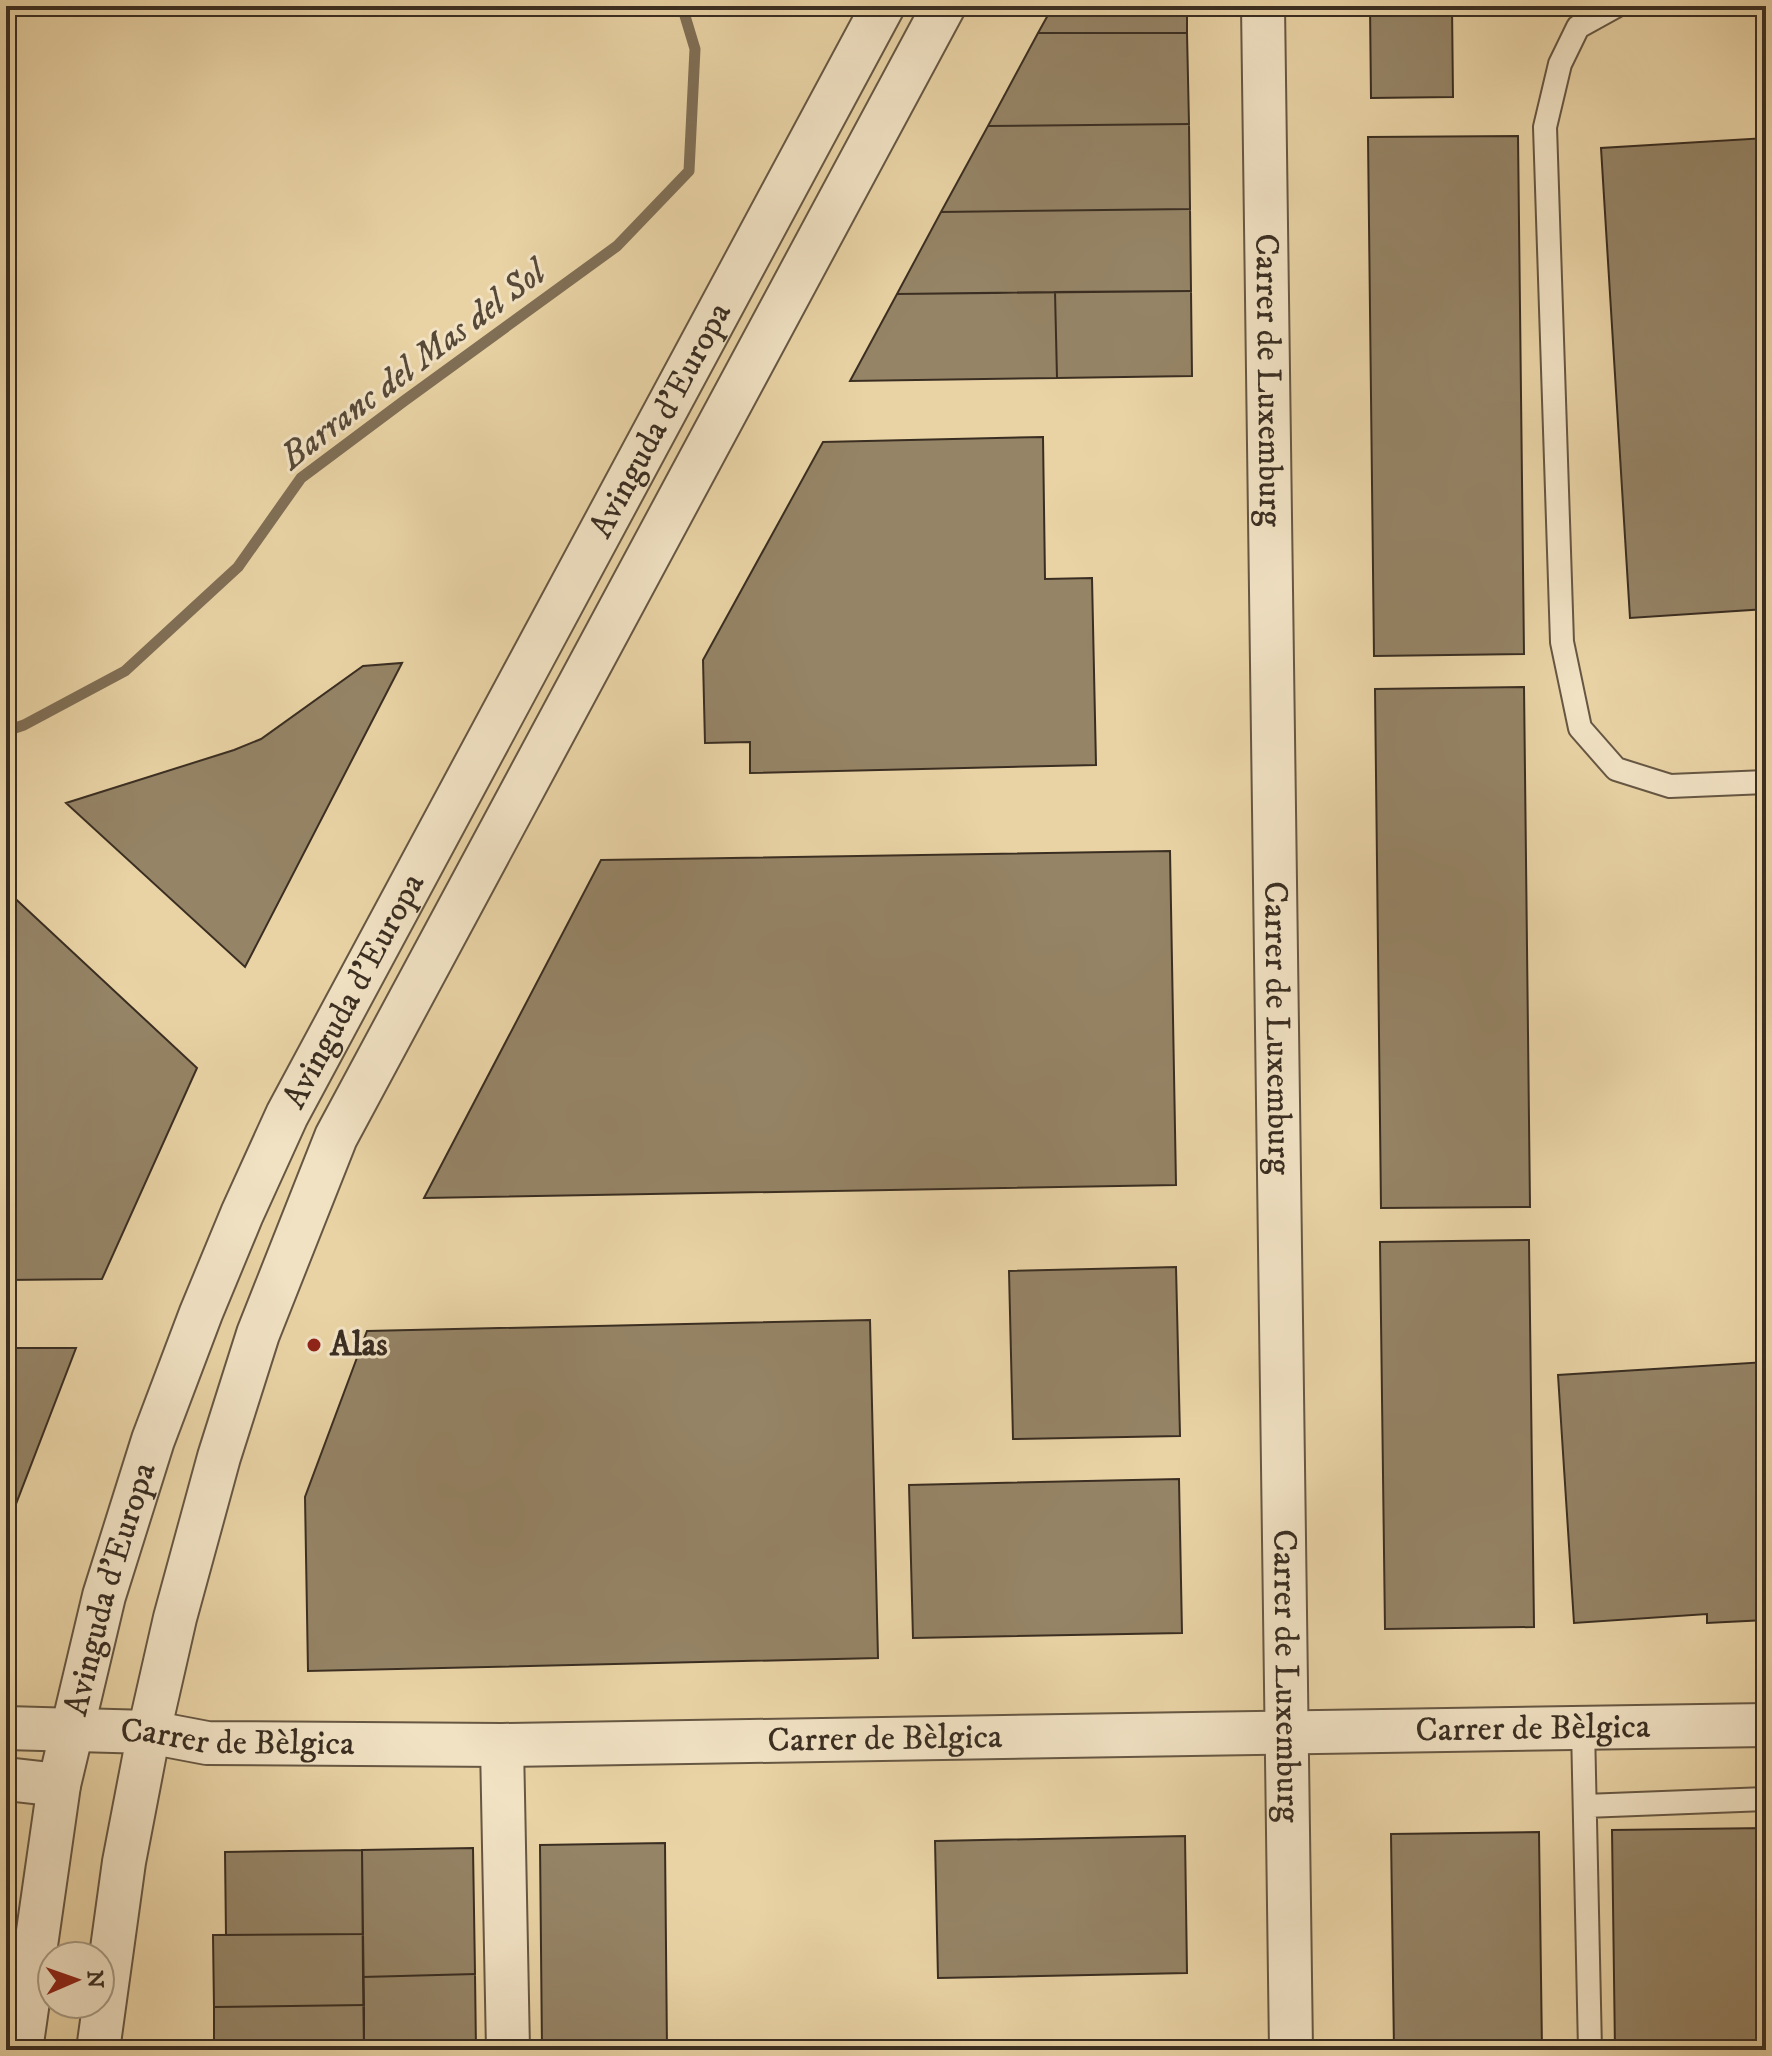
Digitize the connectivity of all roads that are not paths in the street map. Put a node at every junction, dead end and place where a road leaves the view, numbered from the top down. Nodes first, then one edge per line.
1 (883, 6) edge
2 (944, 6) edge
3 (1263, 6) edge
4 (1616, 6) edge
5 (1766, 782) edge
6 (1766, 1725) edge
7 (6, 1728) edge
8 (1583, 1728) junction
9 (71, 1729) junction
10 (149, 1732) junction
11 (1286, 1732) junction
12 (502, 1745) junction
13 (6, 1779) edge
14 (59, 1785) junction
15 (1766, 1799) edge
16 (1585, 1806) junction
17 (21, 2050) edge
18 (98, 2050) edge
19 (508, 2050) edge
20 (1291, 2050) edge
21 (1590, 2050) edge

1 - 9 street, Avinguda d'Europa
2 - 10 street, Avinguda d'Europa
3 - 11 street, Carrer de Luxemburg
4 - 5 lane
6 - 8 street, Carrer de Bèlgica
7 - 9 street, Carrer de Bèlgica
8 - 11 street, Carrer de Bèlgica
8 - 16 lane
9 - 10 street, Carrer de Bèlgica
9 - 14 street, Avinguda d'Europa
10 - 12 street, Carrer de Bèlgica
10 - 18 street, Avinguda d'Europa
11 - 12 street, Carrer de Bèlgica
11 - 20 street, Carrer de Luxemburg
12 - 19 street
13 - 14 street
14 - 17 street, Avinguda d'Europa
15 - 16 lane
16 - 21 lane

